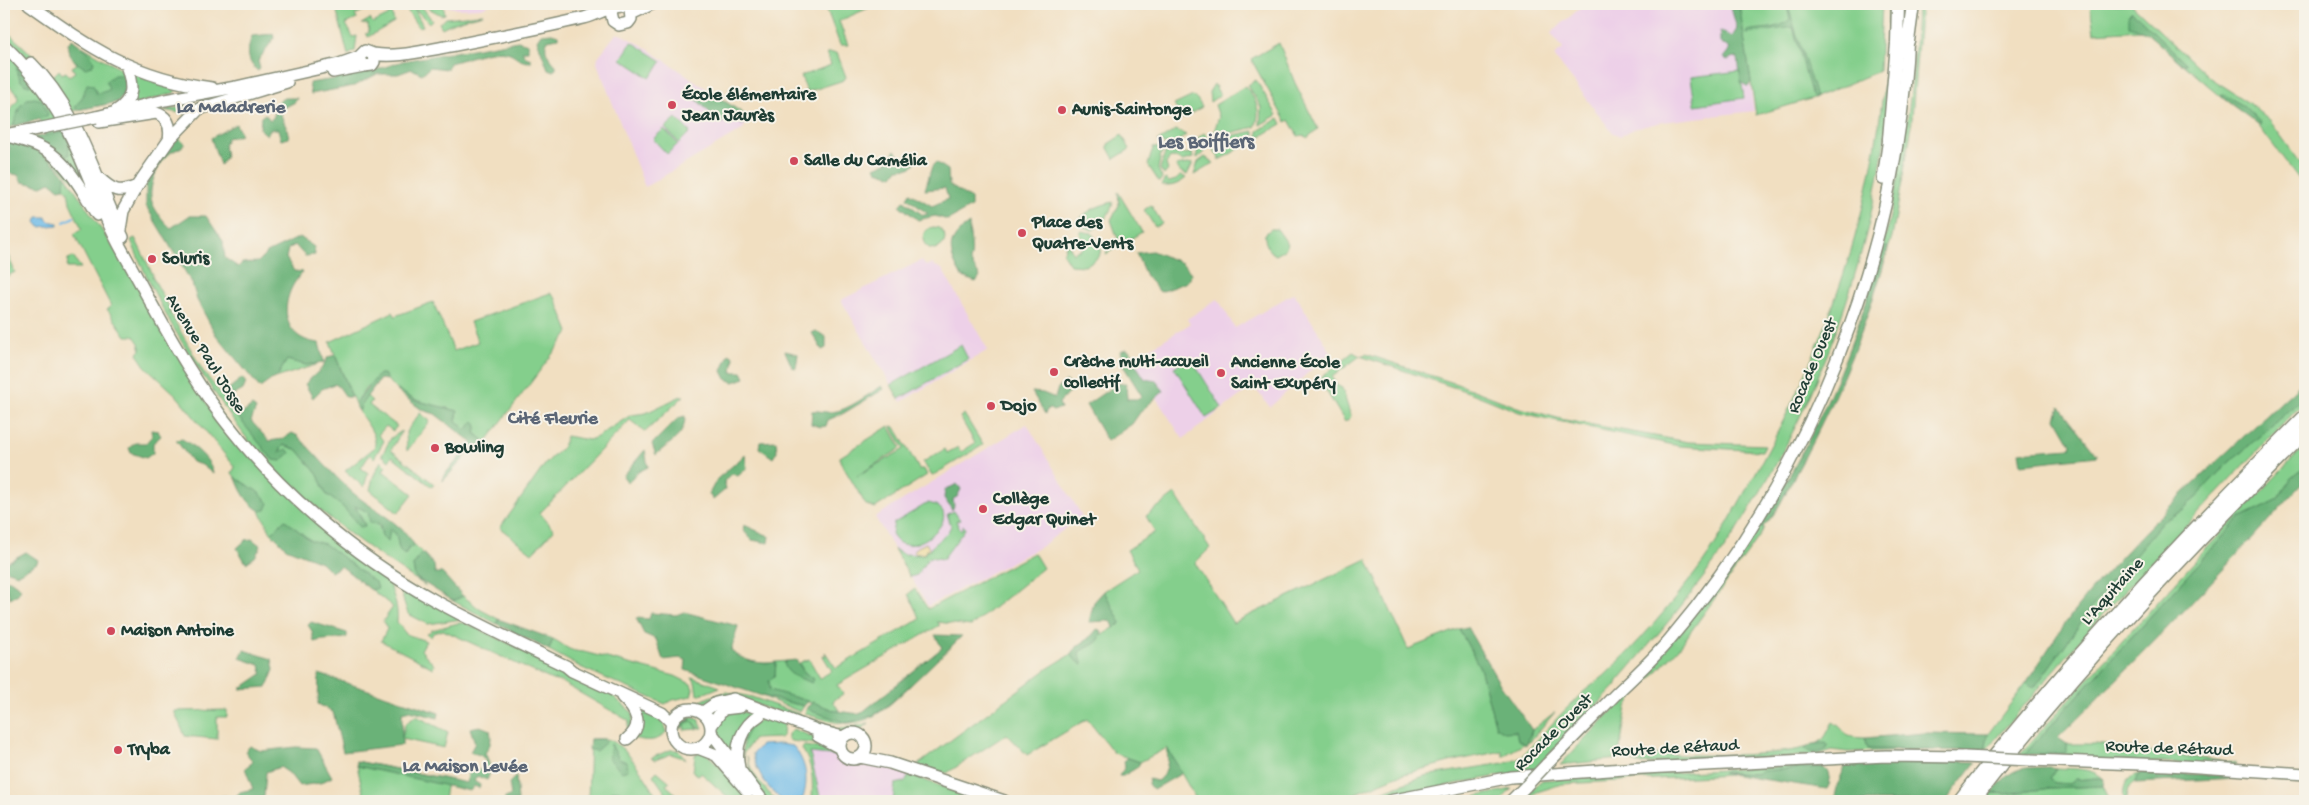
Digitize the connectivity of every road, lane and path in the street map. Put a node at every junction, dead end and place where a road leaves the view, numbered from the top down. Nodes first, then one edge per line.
1 (29, 4) edge
2 (652, 4) edge
3 (1898, 4) edge
4 (1903, 4) edge
5 (1909, 4) edge
6 (1914, 4) edge
7 (630, 8) edge
8 (612, 14) junction
9 (4, 38) edge
10 (1908, 41) junction
11 (4, 45) edge
12 (367, 60) junction
13 (126, 66) junction
14 (290, 81) junction
15 (224, 89) junction
16 (137, 108) junction
17 (113, 113) junction
18 (164, 117) junction
19 (97, 120) junction
20 (187, 120) junction
21 (4, 135) edge
22 (1889, 139) junction
23 (169, 140) junction
24 (98, 176) junction
25 (137, 186) junction
26 (90, 194) junction
27 (107, 200) junction
28 (129, 200) junction
29 (120, 232) junction
30 (151, 301) junction
31 (2305, 416) edge
32 (2305, 433) edge
33 (566, 666) junction
34 (1622, 689) junction
35 (615, 691) junction
36 (682, 711) junction
37 (703, 712) junction
38 (760, 715) junction
39 (672, 723) junction
40 (711, 729) junction
41 (628, 739) dead end
42 (842, 742) junction
43 (698, 748) junction
44 (863, 753) junction
45 (739, 770) junction
46 (2305, 774) edge
47 (756, 801) edge
48 (763, 801) edge
49 (1004, 801) edge
50 (1389, 801) edge
51 (1511, 801) edge
52 (1959, 801) edge
53 (1973, 801) edge

1 - 13 main road
2 - 7 main road
3 - 22 highway
4 - 22 main road, Rocade Ouest
5 - 10 main road, Rocade Ouest
6 - 10 highway
7 - 8 main road
7 - 8 main road
8 - 12 main road
9 - 24 main road
10 - 34 main road, Rocade Ouest
11 - 26 main road
12 - 14 main road
12 - 15 main road
13 - 15 main road
13 - 17 main road
14 - 16 main road
14 - 20 main road
15 - 16 main road
16 - 17 main road
17 - 19 main road
18 - 19 main road
18 - 20 main road
18 - 23 main road
19 - 21 main road
20 - 23 main road
21 - 26 main road
22 - 34 main road, Rocade Ouest
23 - 25 main road
24 - 25 main road
24 - 27 main road
25 - 28 main road
26 - 27 main road
26 - 30 main road, Avenue Paul Josse
27 - 28 main road
27 - 29 main road
28 - 29 main road
29 - 30 main road
30 - 33 main road, Avenue Paul Josse
31 - 52 highway, L'Aquitaine
32 - 53 highway, L'Aquitaine
33 - 35 main road, Avenue Paul Josse
33 - 36 main road, Avenue Paul Josse
34 - 51 main road, Rocade Ouest, bridge
35 - 39 main road, Avenue Paul Josse
35 - 41 main road
36 - 37 main road
36 - 39 main road
37 - 40 main road
37 - 42 main road
38 - 40 main road
38 - 42 main road
38 - 45 main road
39 - 43 main road
40 - 43 main road
40 - 45 main road
42 - 44 main road
42 - 44 main road
43 - 47 main road
44 - 49 main road
45 - 48 main road
46 - 50 main road, Route de Rétaud, bridge

